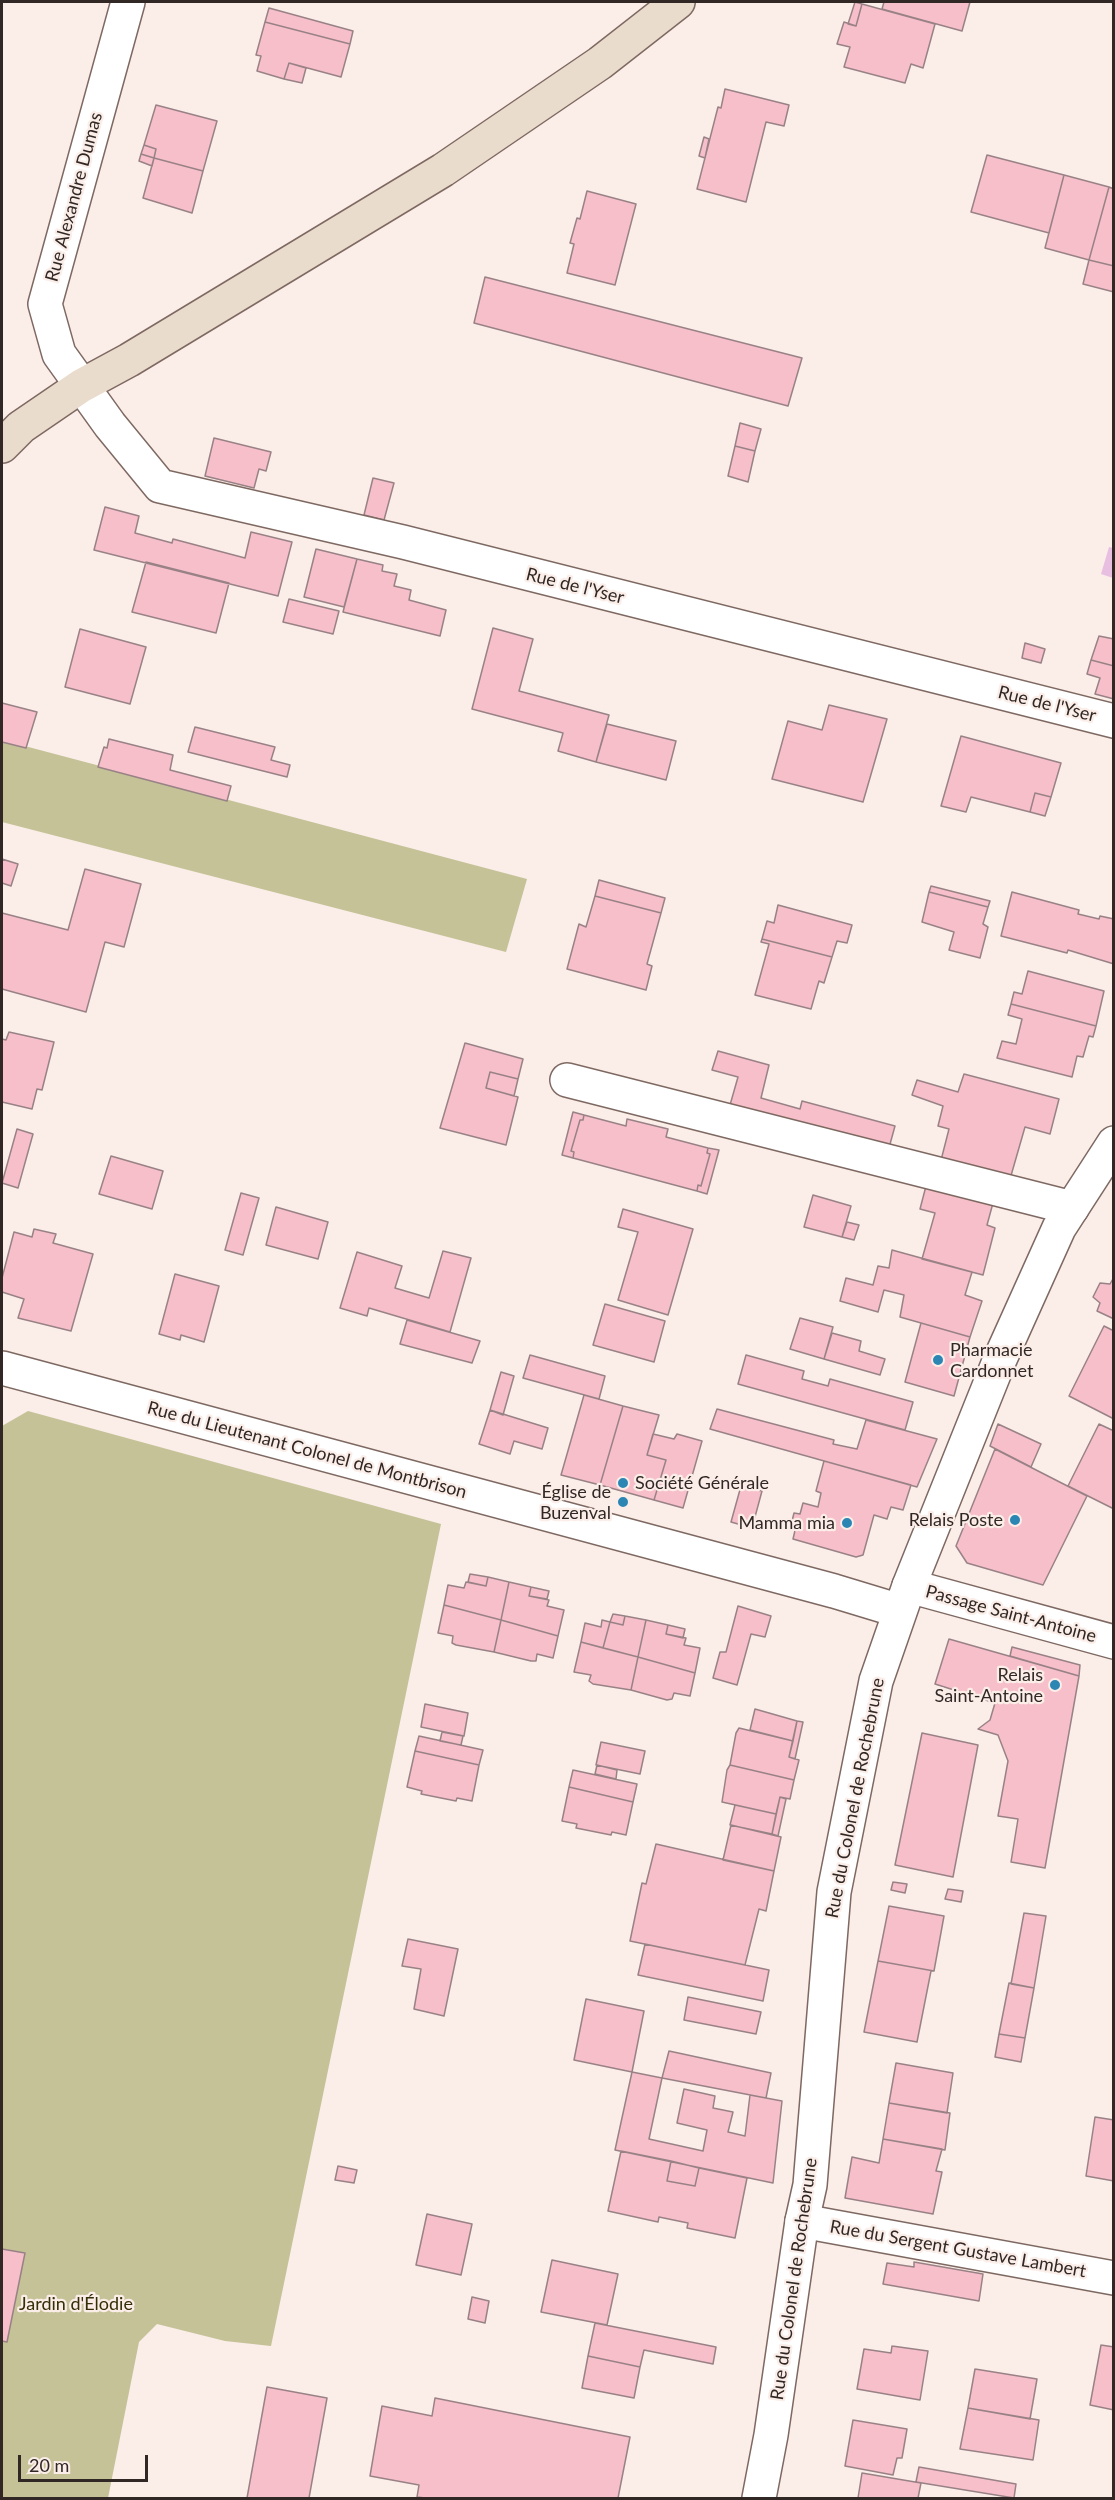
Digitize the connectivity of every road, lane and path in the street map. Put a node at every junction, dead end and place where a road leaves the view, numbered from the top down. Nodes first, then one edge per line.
1 (128, 2) edge
2 (678, 2) edge
3 (81, 386) junction
4 (2, 446) edge
5 (1113, 721) edge
6 (567, 1080) dead end
7 (1113, 1143) edge
8 (1072, 1208) junction
9 (2, 1368) edge
10 (904, 1598) junction
11 (1113, 1642) edge
12 (802, 2222) junction
13 (1113, 2278) edge
14 (759, 2499) edge

1 - 3 street, Rue Alexandre Dumas
2 - 3 main road
3 - 4 main road
3 - 5 street, Rue de l'Yser
6 - 8 street
7 - 8 street, Rue du Colonel de Rochebrune
8 - 10 street, Rue du Colonel de Rochebrune
9 - 10 street, Rue du Lieutenant Colonel de Montbrison
10 - 11 street, Passage Saint-Antoine
10 - 12 street, Rue du Colonel de Rochebrune
12 - 13 street, Rue du Sergent Gustave Lambert
12 - 14 street, Rue du Colonel de Rochebrune

